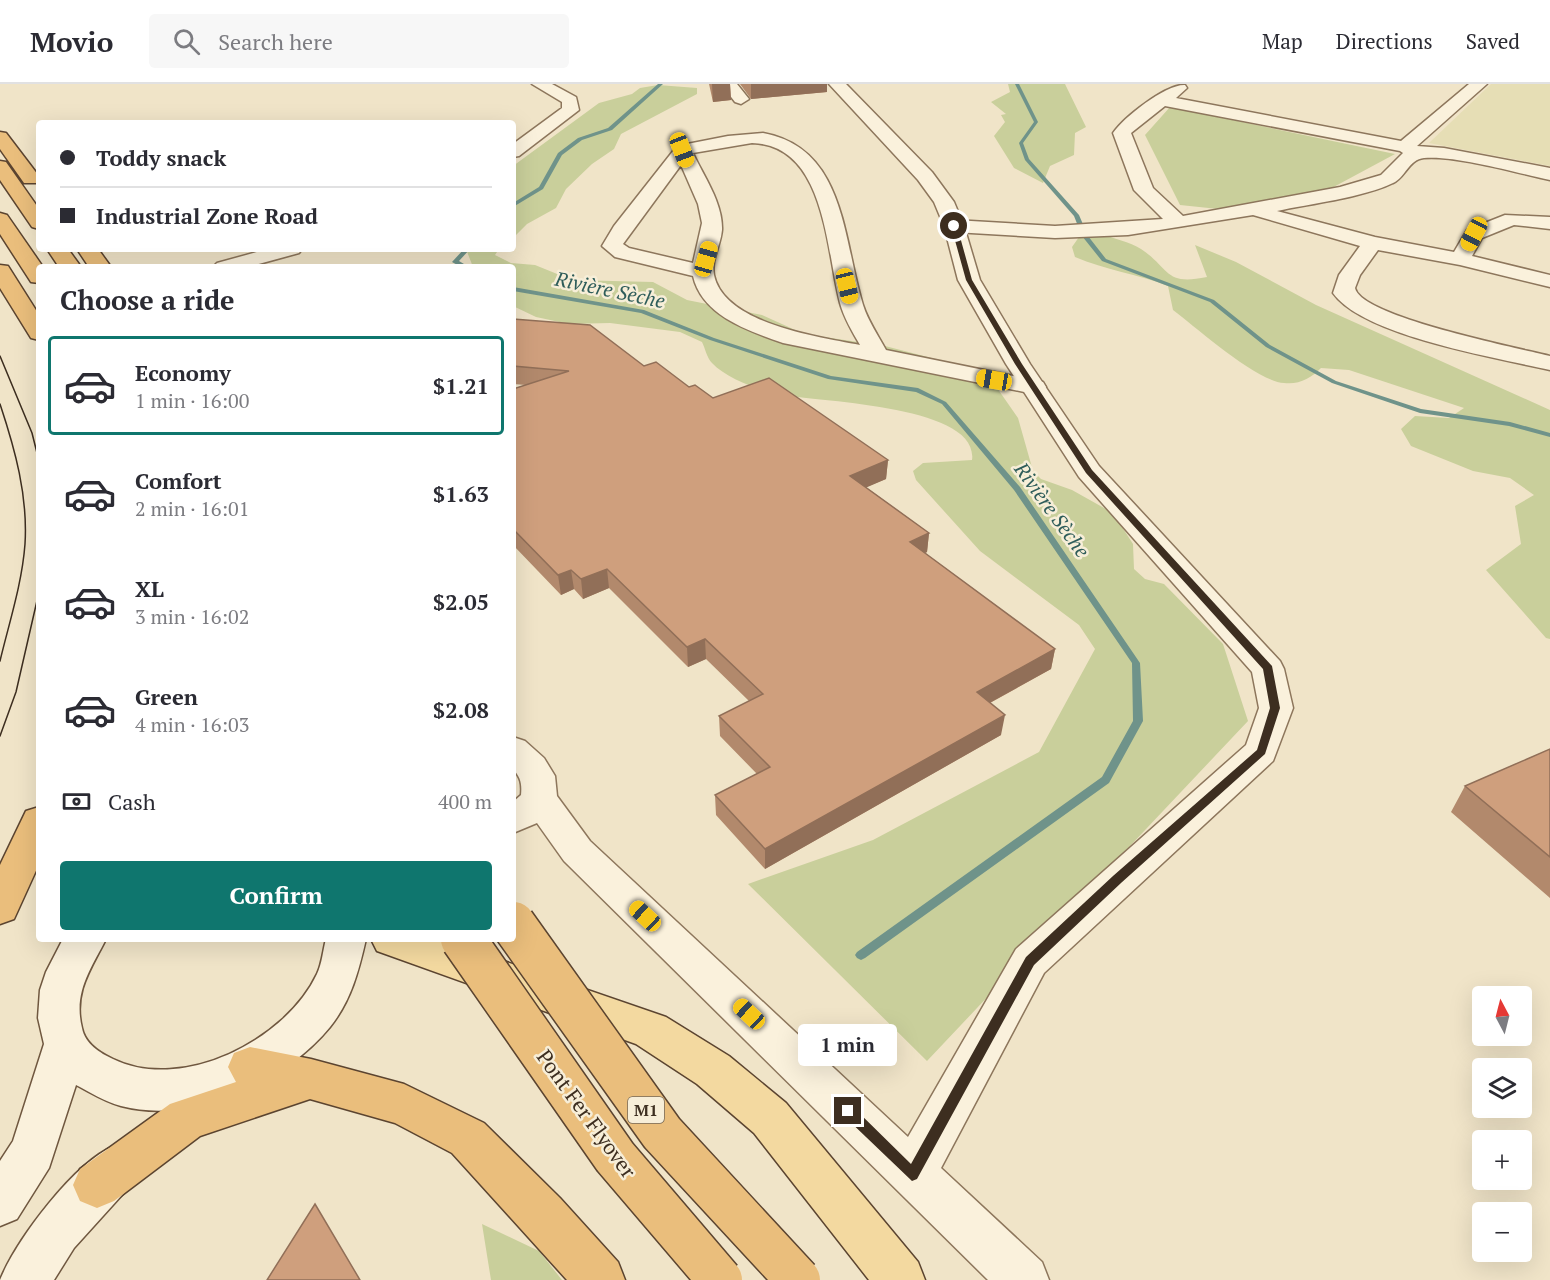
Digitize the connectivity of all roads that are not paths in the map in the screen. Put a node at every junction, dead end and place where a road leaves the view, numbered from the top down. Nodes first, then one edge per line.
1 (540, 84) edge
2 (729, 84) edge
3 (837, 84) edge
4 (1185, 84) edge
5 (1479, 84) edge
6 (741, 99) dead end
7 (1162, 100) junction
8 (0, 137) edge
9 (1412, 149) junction
10 (516, 150) edge
11 (682, 150) junction
12 (0, 166) edge
13 (1550, 174) edge
14 (36, 185) edge
15 (1255, 211) junction
16 (0, 219) edge
17 (36, 219) edge
18 (1179, 223) junction
19 (1550, 223) edge
20 (954, 226) junction
21 (1373, 243) junction
22 (281, 252) edge
23 (1460, 259) junction
24 (236, 264) edge
25 (0, 271) edge
26 (703, 272) junction
27 (36, 273) edge
28 (1550, 281) edge
29 (36, 328) edge
30 (877, 356) junction
31 (1550, 363) edge
32 (1034, 387) junction
33 (516, 752) edge
34 (526, 809) edge
35 (516, 827) edge
36 (36, 828) edge
37 (577, 851) junction
38 (0, 908) edge
39 (516, 928) edge
40 (83, 942) edge
41 (346, 942) edge
42 (400, 942) edge
43 (465, 942) edge
44 (66, 1044) junction
45 (250, 1067) junction
46 (310, 1079) junction
47 (199, 1086) junction
48 (912, 1175) junction
49 (98, 1185) junction
50 (0, 1202) edge
51 (25, 1280) edge
52 (600, 1280) edge
53 (720, 1280) edge
54 (798, 1280) edge
55 (900, 1280) edge
56 (1024, 1280) edge

1 - 10 street
2 - 6 street
3 - 20 street
4 - 7 street
5 - 9 street
7 - 9 street
7 - 18 street
8 - 14 highway
9 - 13 street
9 - 15 street
11 - 26 street
11 - 26 street
11 - 30 street
12 - 17 highway
15 - 18 street
15 - 21 street
16 - 27 highway
18 - 20 street
19 - 23 street
20 - 32 street
21 - 23 street
21 - 31 street
22 - 24 street
23 - 28 street
25 - 29 highway
26 - 30 street
30 - 32 street
32 - 48 street
33 - 34 street
34 - 37 street
35 - 37 street
36 - 38 highway
37 - 48 street
39 - 54 highway, M1, bridge
40 - 44 street
41 - 45 street
42 - 55 main road
43 - 53 highway, Pont Fer Flyover, bridge
44 - 47 street
44 - 50 street
45 - 46 highway
45 - 47 street
46 - 49 highway
46 - 52 highway
47 - 49 street
48 - 56 street
49 - 51 street

